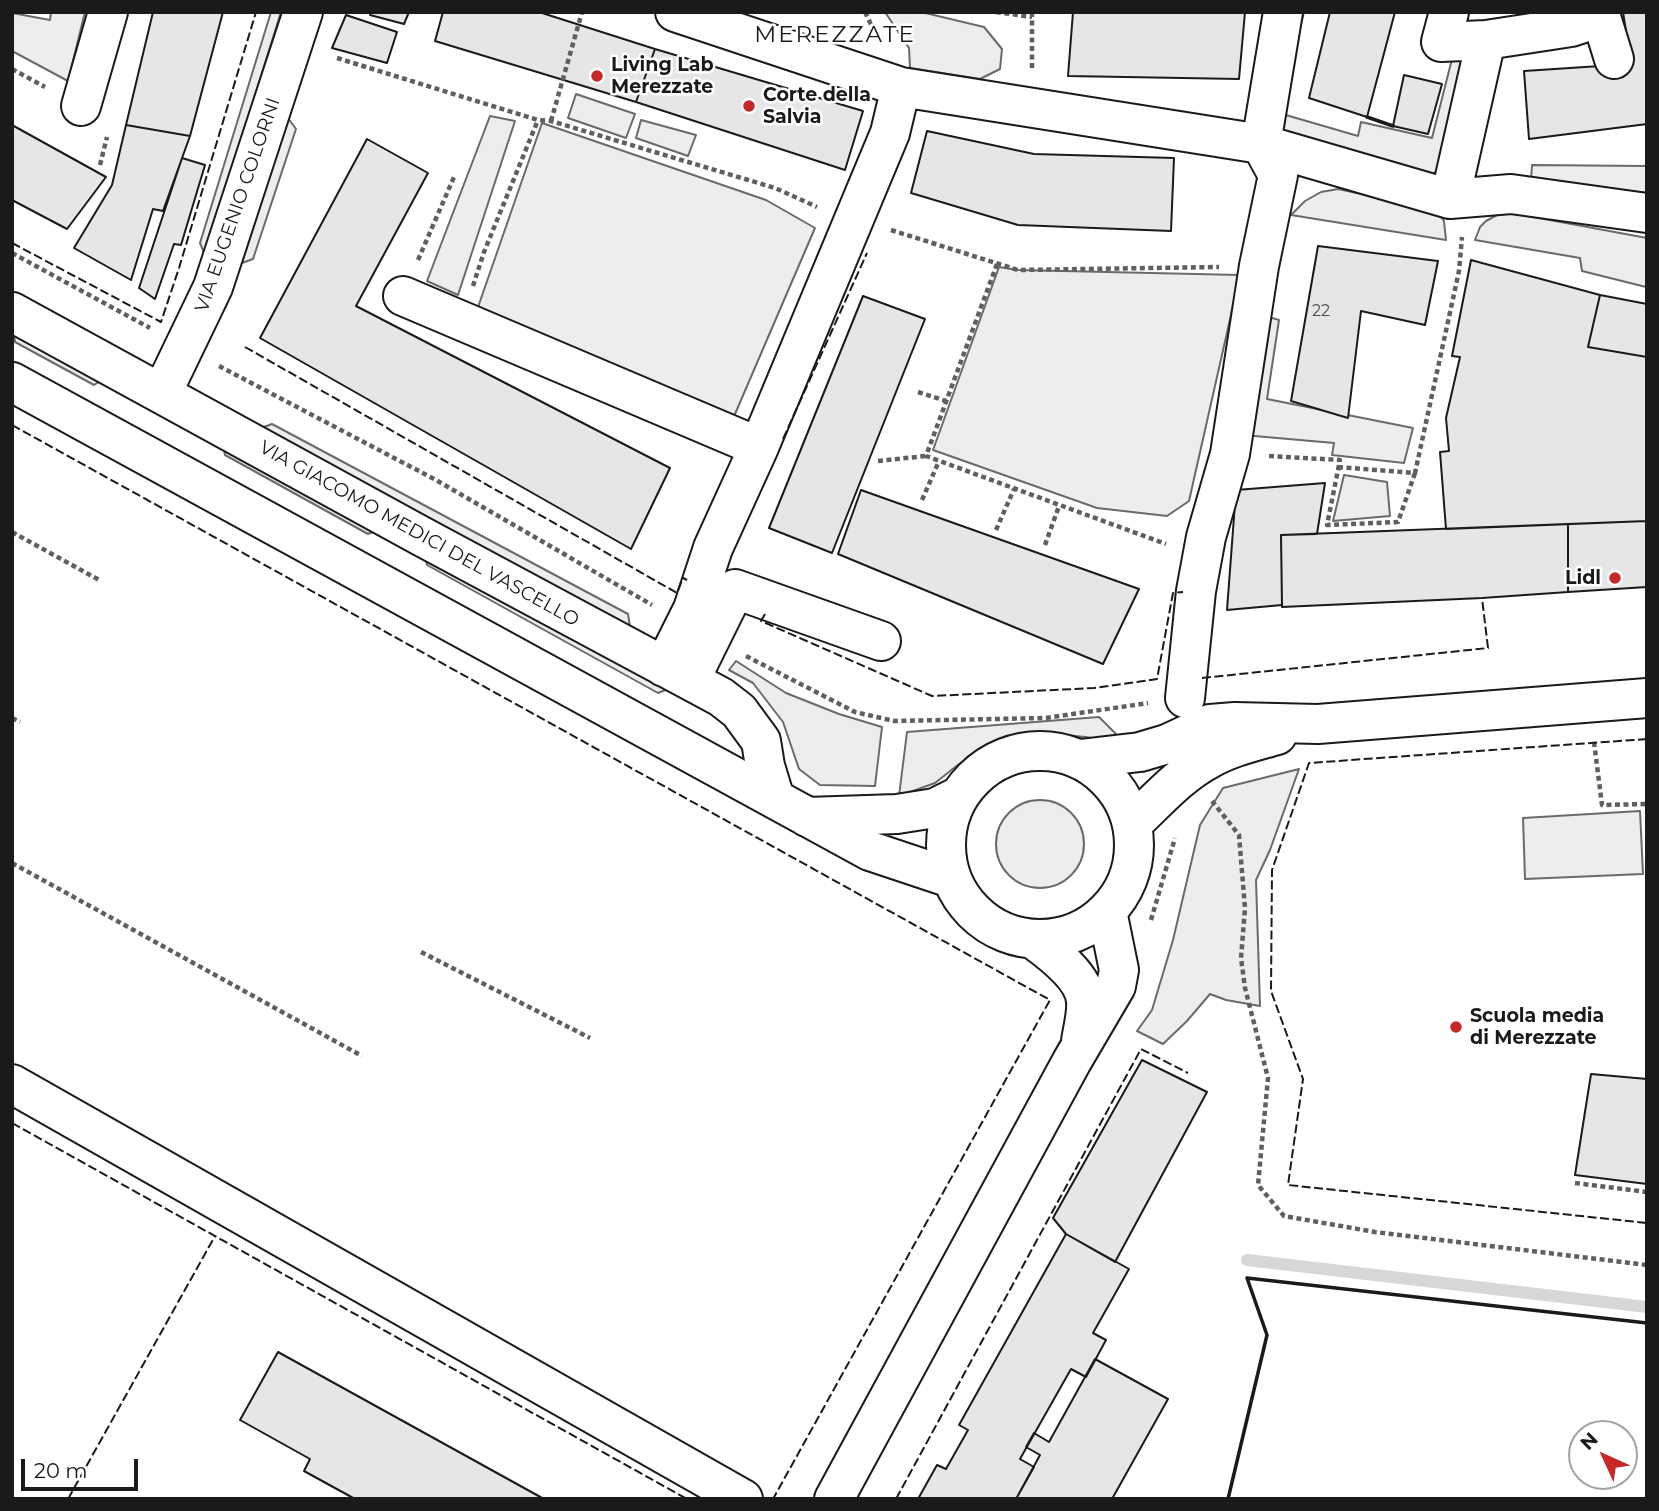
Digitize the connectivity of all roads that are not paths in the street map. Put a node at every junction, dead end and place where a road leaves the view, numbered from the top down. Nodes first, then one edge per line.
1 (108, 12) edge
2 (303, 12) edge
3 (675, 12) edge
4 (1283, 12) edge
5 (1449, 12) edge
6 (1571, 19) edge
7 (1486, 40) junction
8 (1614, 59) dead end
9 (901, 87) junction
10 (81, 106) dead end
11 (1261, 144) junction
12 (1458, 199) junction
13 (1647, 214) edge
14 (403, 296) road end
15 (12, 312) edge
16 (12, 382) edge
17 (162, 393) junction
18 (759, 447) junction
19 (698, 631) junction
20 (881, 641) dead end
21 (677, 673) junction
22 (1185, 698) dead end
23 (1647, 698) edge
24 (1318, 724) junction
25 (1080, 759) junction
26 (959, 796) junction
27 (791, 808) junction
28 (1132, 824) junction
29 (951, 878) junction
30 (1107, 911) junction
31 (1033, 939) junction
32 (1080, 1046) junction
33 (12, 1084) edge
34 (743, 1499) edge
35 (834, 1499) edge

1 - 10 street
2 - 17 street, VIA EUGENIO COLORNI
3 - 9 street
4 - 11 street
5 - 7 street
6 - 7 street
6 - 8 street
7 - 12 street
9 - 11 street
9 - 18 street
11 - 12 street
11 - 22 street
12 - 13 street
14 - 18 street
15 - 17 street, VIA GIACOMO MEDICI DEL VASCELLO
16 - 27 street
17 - 21 street, VIA GIACOMO MEDICI DEL VASCELLO
18 - 19 street
19 - 20 street
19 - 21 street
21 - 27 street, VIA GIACOMO MEDICI DEL VASCELLO
23 - 24 street
24 - 25 street
24 - 28 street
25 - 26 street
25 - 28 street
26 - 27 street
26 - 29 street
27 - 29 street
28 - 30 street
29 - 31 street
30 - 31 street
30 - 32 street
31 - 32 street
32 - 35 street
33 - 34 street

